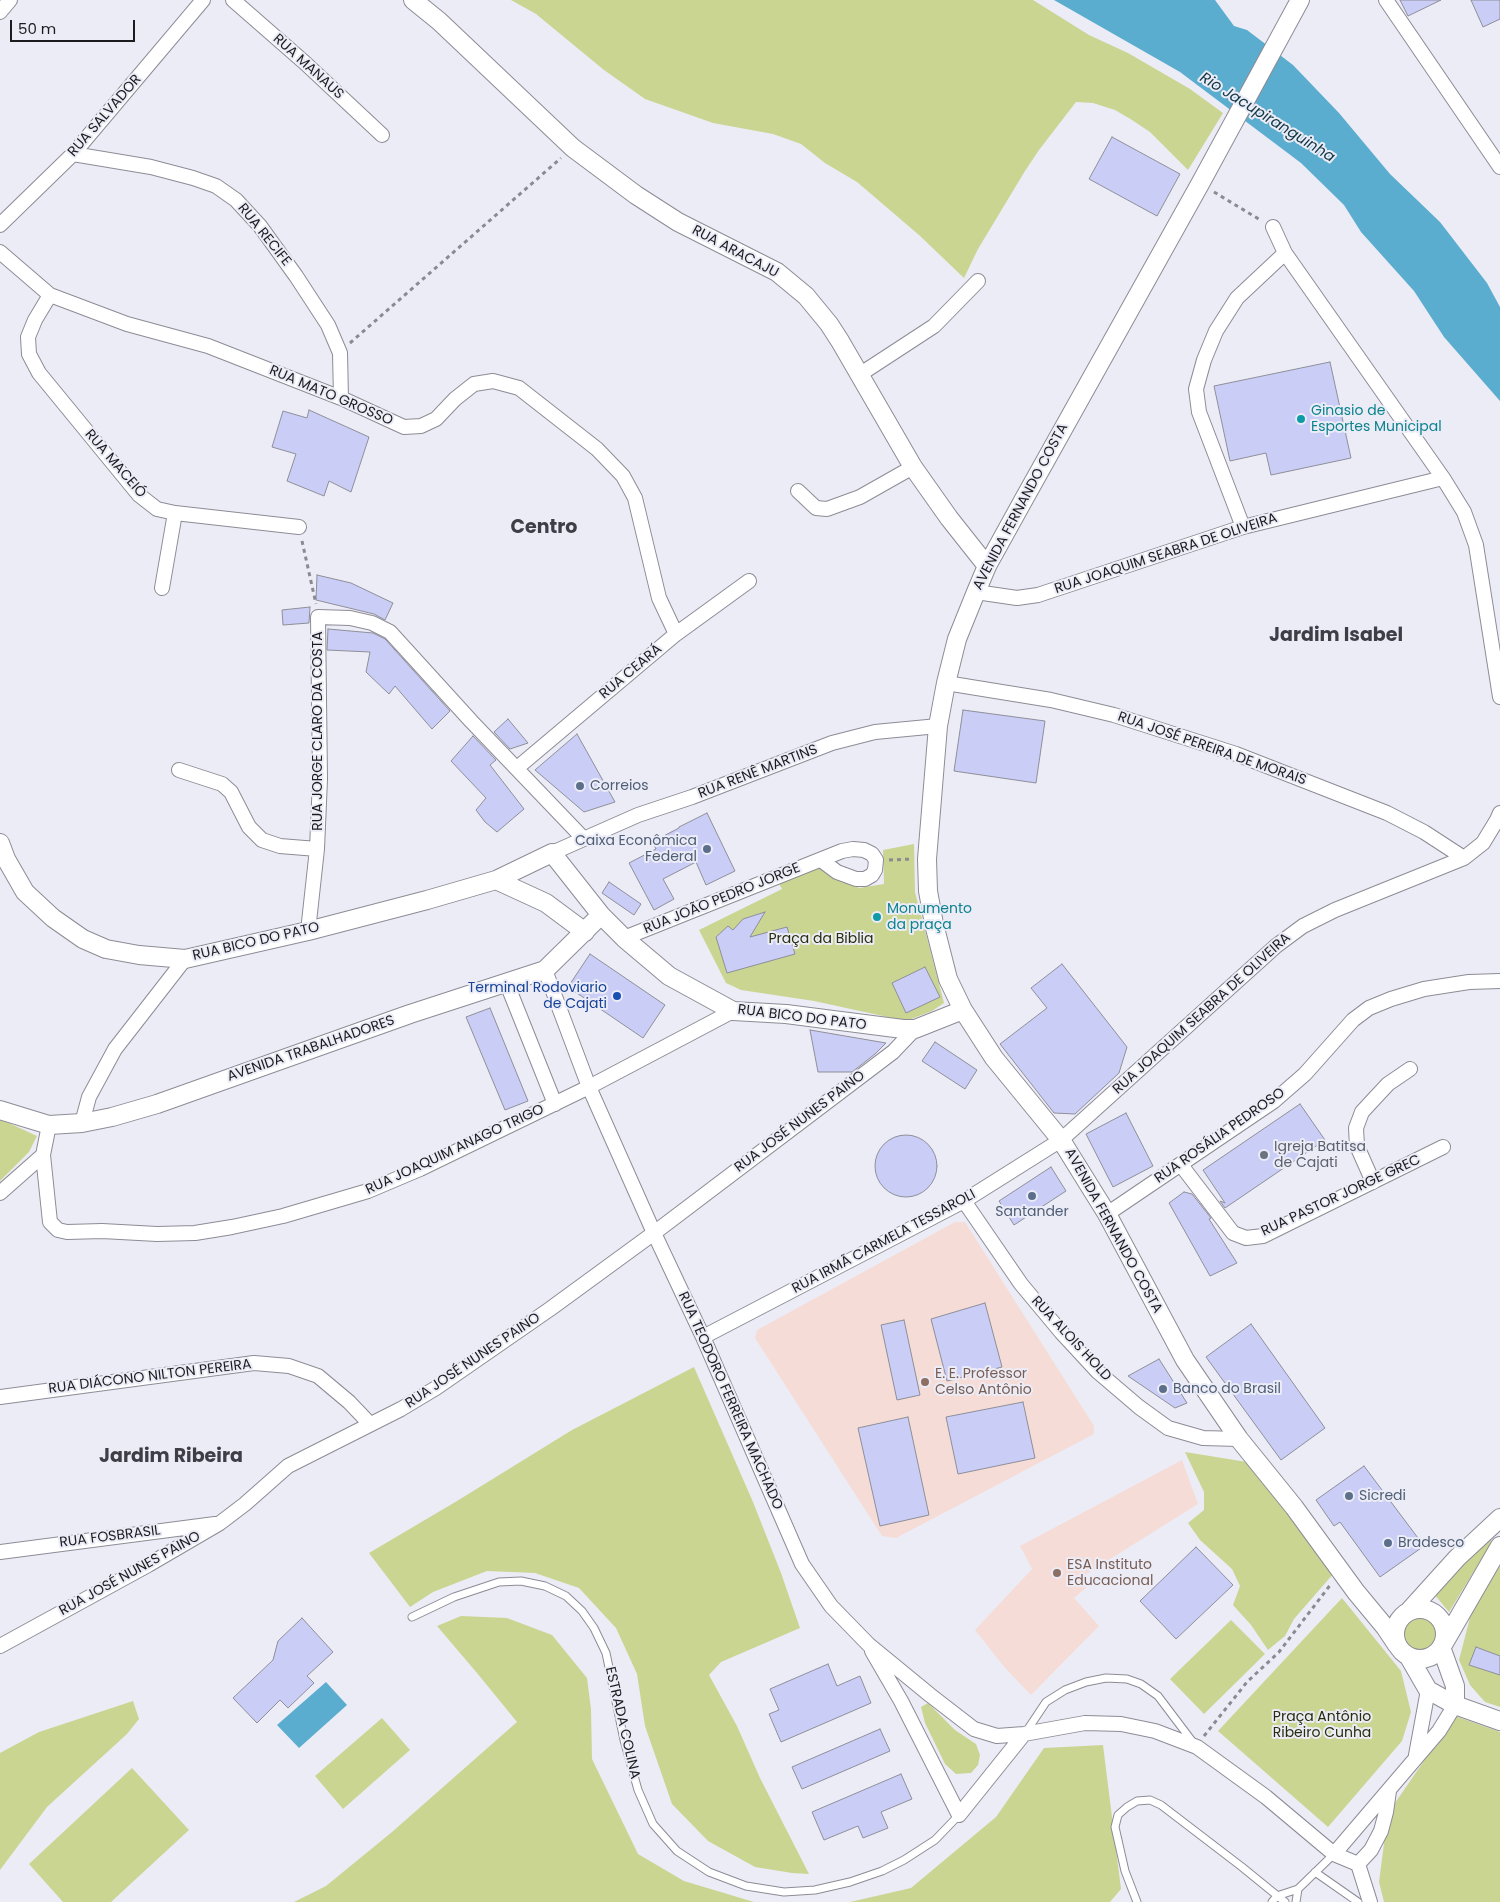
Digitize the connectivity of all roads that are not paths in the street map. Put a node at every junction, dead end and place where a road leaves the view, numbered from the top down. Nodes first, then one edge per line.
1 (10, 0) edge
2 (203, 0) edge
3 (233, 0) edge
4 (414, 0) edge
5 (1300, 0) edge
6 (1386, 0) edge
7 (0, 12) edge
8 (382, 135) dead end
9 (73, 154) junction
10 (1500, 168) edge
11 (0, 225) edge
12 (1272, 227) road end
13 (0, 252) edge
14 (1285, 253) junction
15 (978, 281) dead end
16 (50, 295) junction
17 (859, 375) junction
18 (341, 398) junction
19 (913, 467) junction
20 (1443, 478) junction
21 (798, 491) dead end
22 (175, 513) junction
23 (299, 526) road end
24 (1243, 527) junction
25 (987, 566) junction
26 (749, 581) dead end
27 (162, 588) dead end
28 (976, 592) junction
29 (676, 634) junction
30 (946, 683) junction
31 (1500, 696) edge
32 (938, 726) junction
33 (517, 768) junction
34 (179, 770) dead end
35 (1500, 812) edge
36 (583, 838) junction
37 (0, 843) edge
38 (318, 849) junction
39 (552, 853) junction
40 (1464, 858) junction
41 (820, 860) junction
42 (496, 880) junction
43 (601, 916) junction
44 (308, 931) junction
45 (585, 932) junction
46 (624, 938) junction
47 (184, 959) junction
48 (545, 970) junction
49 (1500, 981) edge
50 (507, 984) junction
51 (963, 1010) junction
52 (733, 1011) junction
53 (915, 1028) junction
54 (1410, 1069) dead end
55 (589, 1087) junction
56 (555, 1104) junction
57 (0, 1110) edge
58 (82, 1123) junction
59 (48, 1125) junction
60 (1061, 1140) junction
61 (1443, 1147) dead end
62 (43, 1155) junction
63 (1181, 1165) junction
64 (1373, 1182) junction
65 (0, 1193) edge
66 (964, 1201) junction
67 (1107, 1214) junction
68 (654, 1233) junction
69 (703, 1337) junction
70 (0, 1397) edge
71 (370, 1424) junction
72 (1239, 1440) junction
73 (1500, 1518) edge
74 (220, 1523) junction
75 (1500, 1546) edge
76 (0, 1552) edge
77 (1410, 1610) junction
78 (412, 1617) dead end
79 (869, 1645) junction
80 (1443, 1645) junction
81 (0, 1646) edge
82 (1403, 1651) junction
83 (1428, 1690) junction
84 (1455, 1705) junction
85 (1500, 1721) edge
86 (1024, 1734) junction
87 (1197, 1747) junction
88 (1415, 1758) junction
89 (1389, 1791) junction
90 (959, 1815) junction
91 (1334, 1854) junction
92 (1358, 1864) junction
93 (1315, 1872) junction
94 (1298, 1889) junction
95 (1277, 1896) junction
96 (1137, 1902) edge
97 (1272, 1902) edge
98 (1285, 1902) edge
99 (1296, 1902) edge
100 (1358, 1902) edge
101 (1370, 1902) edge

1 - 7 street
2 - 9 street, RUA SALVADOR
3 - 8 street, RUA MANAUS
4 - 17 street, RUA ARACAJU
5 - 25 street, AVENIDA FERNANDO COSTA
6 - 10 street
9 - 11 street, RUA SALVADOR
9 - 18 street, RUA RECIFE
12 - 14 street
13 - 16 street, RUA MATO GROSSO
14 - 20 street
14 - 24 street
15 - 17 street
16 - 18 street, RUA MATO GROSSO
16 - 22 street, RUA MACEIÓ
17 - 19 street, RUA ARACAJU
18 - 29 street, RUA MATO GROSSO
19 - 21 street
19 - 25 street, RUA ARACAJU
20 - 24 street, RUA JOAQUIM SEABRA DE OLIVEIRA
20 - 31 street
22 - 23 street, RUA MACEIÓ
22 - 27 street
24 - 28 street, RUA JOAQUIM SEABRA DE OLIVEIRA
25 - 28 street, AVENIDA FERNANDO COSTA
26 - 29 street, RUA CEARÁ
28 - 30 street, AVENIDA FERNANDO COSTA
29 - 33 street, RUA CEARÁ
30 - 32 street, AVENIDA FERNANDO COSTA
30 - 40 street, RUA JOSÉ PEREIRA DE MORAIS
32 - 36 street, RUA RENÊ MARTINS
32 - 51 street, AVENIDA FERNANDO COSTA
33 - 36 street, RUA JORGE CLARO DA COSTA
33 - 38 street, RUA JORGE CLARO DA COSTA
34 - 38 street
35 - 40 street, RUA JOAQUIM SEABRA DE OLIVEIRA
36 - 39 street, RUA RENÊ MARTINS
37 - 47 street, RUA BICO DO PATO
38 - 44 street, RUA JORGE CLARO DA COSTA
39 - 42 street, RUA BICO DO PATO
39 - 43 street, RUA BICO DO PATO
40 - 60 street, RUA JOAQUIM SEABRA DE OLIVEIRA
41 - 41 street, RUA JOÃO PEDRO JORGE
41 - 46 street, RUA JOÃO PEDRO JORGE
42 - 44 street, RUA BICO DO PATO
42 - 45 street
43 - 45 street, AVENIDA TRABALHADORES
43 - 46 street, RUA BICO DO PATO
44 - 47 street, RUA BICO DO PATO
45 - 48 street, AVENIDA TRABALHADORES
46 - 52 street, RUA BICO DO PATO
47 - 58 street
48 - 50 street, AVENIDA TRABALHADORES
48 - 55 street, RUA TEODORO FERREIRA MACHADO
49 - 63 street, RUA ROSÁLIA PEDROSO
50 - 56 street
50 - 58 street, AVENIDA TRABALHADORES
51 - 53 street, RUA BICO DO PATO
51 - 60 street, AVENIDA FERNANDO COSTA
52 - 53 street, RUA BICO DO PATO
52 - 55 street, RUA JOAQUIM ANAGO TRIGO
53 - 68 street, RUA JOSÉ NUNES PAINO
54 - 64 street
55 - 56 street, RUA JOAQUIM ANAGO TRIGO
55 - 68 street, RUA TEODORO FERREIRA MACHADO
56 - 62 street, RUA JOAQUIM ANAGO TRIGO
57 - 59 street, AVENIDA TRABALHADORES
58 - 59 street, AVENIDA TRABALHADORES
59 - 62 street, RUA JOAQUIM ANAGO TRIGO
60 - 66 street, RUA IRMÃ CARMELA TESSAROLI
60 - 67 street, AVENIDA FERNANDO COSTA
61 - 64 street, RUA PASTOR JORGE GREC
62 - 65 street
63 - 64 street, RUA PASTOR JORGE GREC
63 - 67 street, RUA ROSÁLIA PEDROSO
66 - 69 street, RUA IRMÃ CARMELA TESSAROLI
66 - 72 street, RUA ALOIS HOLD
67 - 72 street, AVENIDA FERNANDO COSTA
68 - 69 street, RUA TEODORO FERREIRA MACHADO
68 - 71 street, RUA JOSÉ NUNES PAINO
69 - 79 street, RUA TEODORO FERREIRA MACHADO
70 - 71 street, RUA DIÁCONO NILTON PEREIRA
71 - 74 street, RUA JOSÉ NUNES PAINO
72 - 82 street, AVENIDA FERNANDO COSTA
73 - 77 street
74 - 76 street, RUA FOSBRASIL
74 - 81 street, RUA JOSÉ NUNES PAINO
75 - 80 street
77 - 80 street
77 - 82 street
78 - 90 lane, ESTRADA COLINA
79 - 86 street, RUA TEODORO FERREIRA MACHADO
79 - 90 street
80 - 82 street
80 - 84 street
82 - 83 street, AVENIDA FERNANDO COSTA
83 - 84 street
83 - 88 street
84 - 85 street
84 - 88 street
86 - 87 street, RUA TEODORO FERREIRA MACHADO
86 - 87 lane
86 - 90 street
87 - 91 street, RUA TEODORO FERREIRA MACHADO
88 - 89 street
89 - 91 street
89 - 92 street
91 - 92 street, RUA TEODORO FERREIRA MACHADO
91 - 93 lane
92 - 101 street
93 - 94 lane
93 - 100 lane
94 - 95 lane
94 - 99 lane
95 - 96 lane
95 - 97 lane
95 - 98 lane

